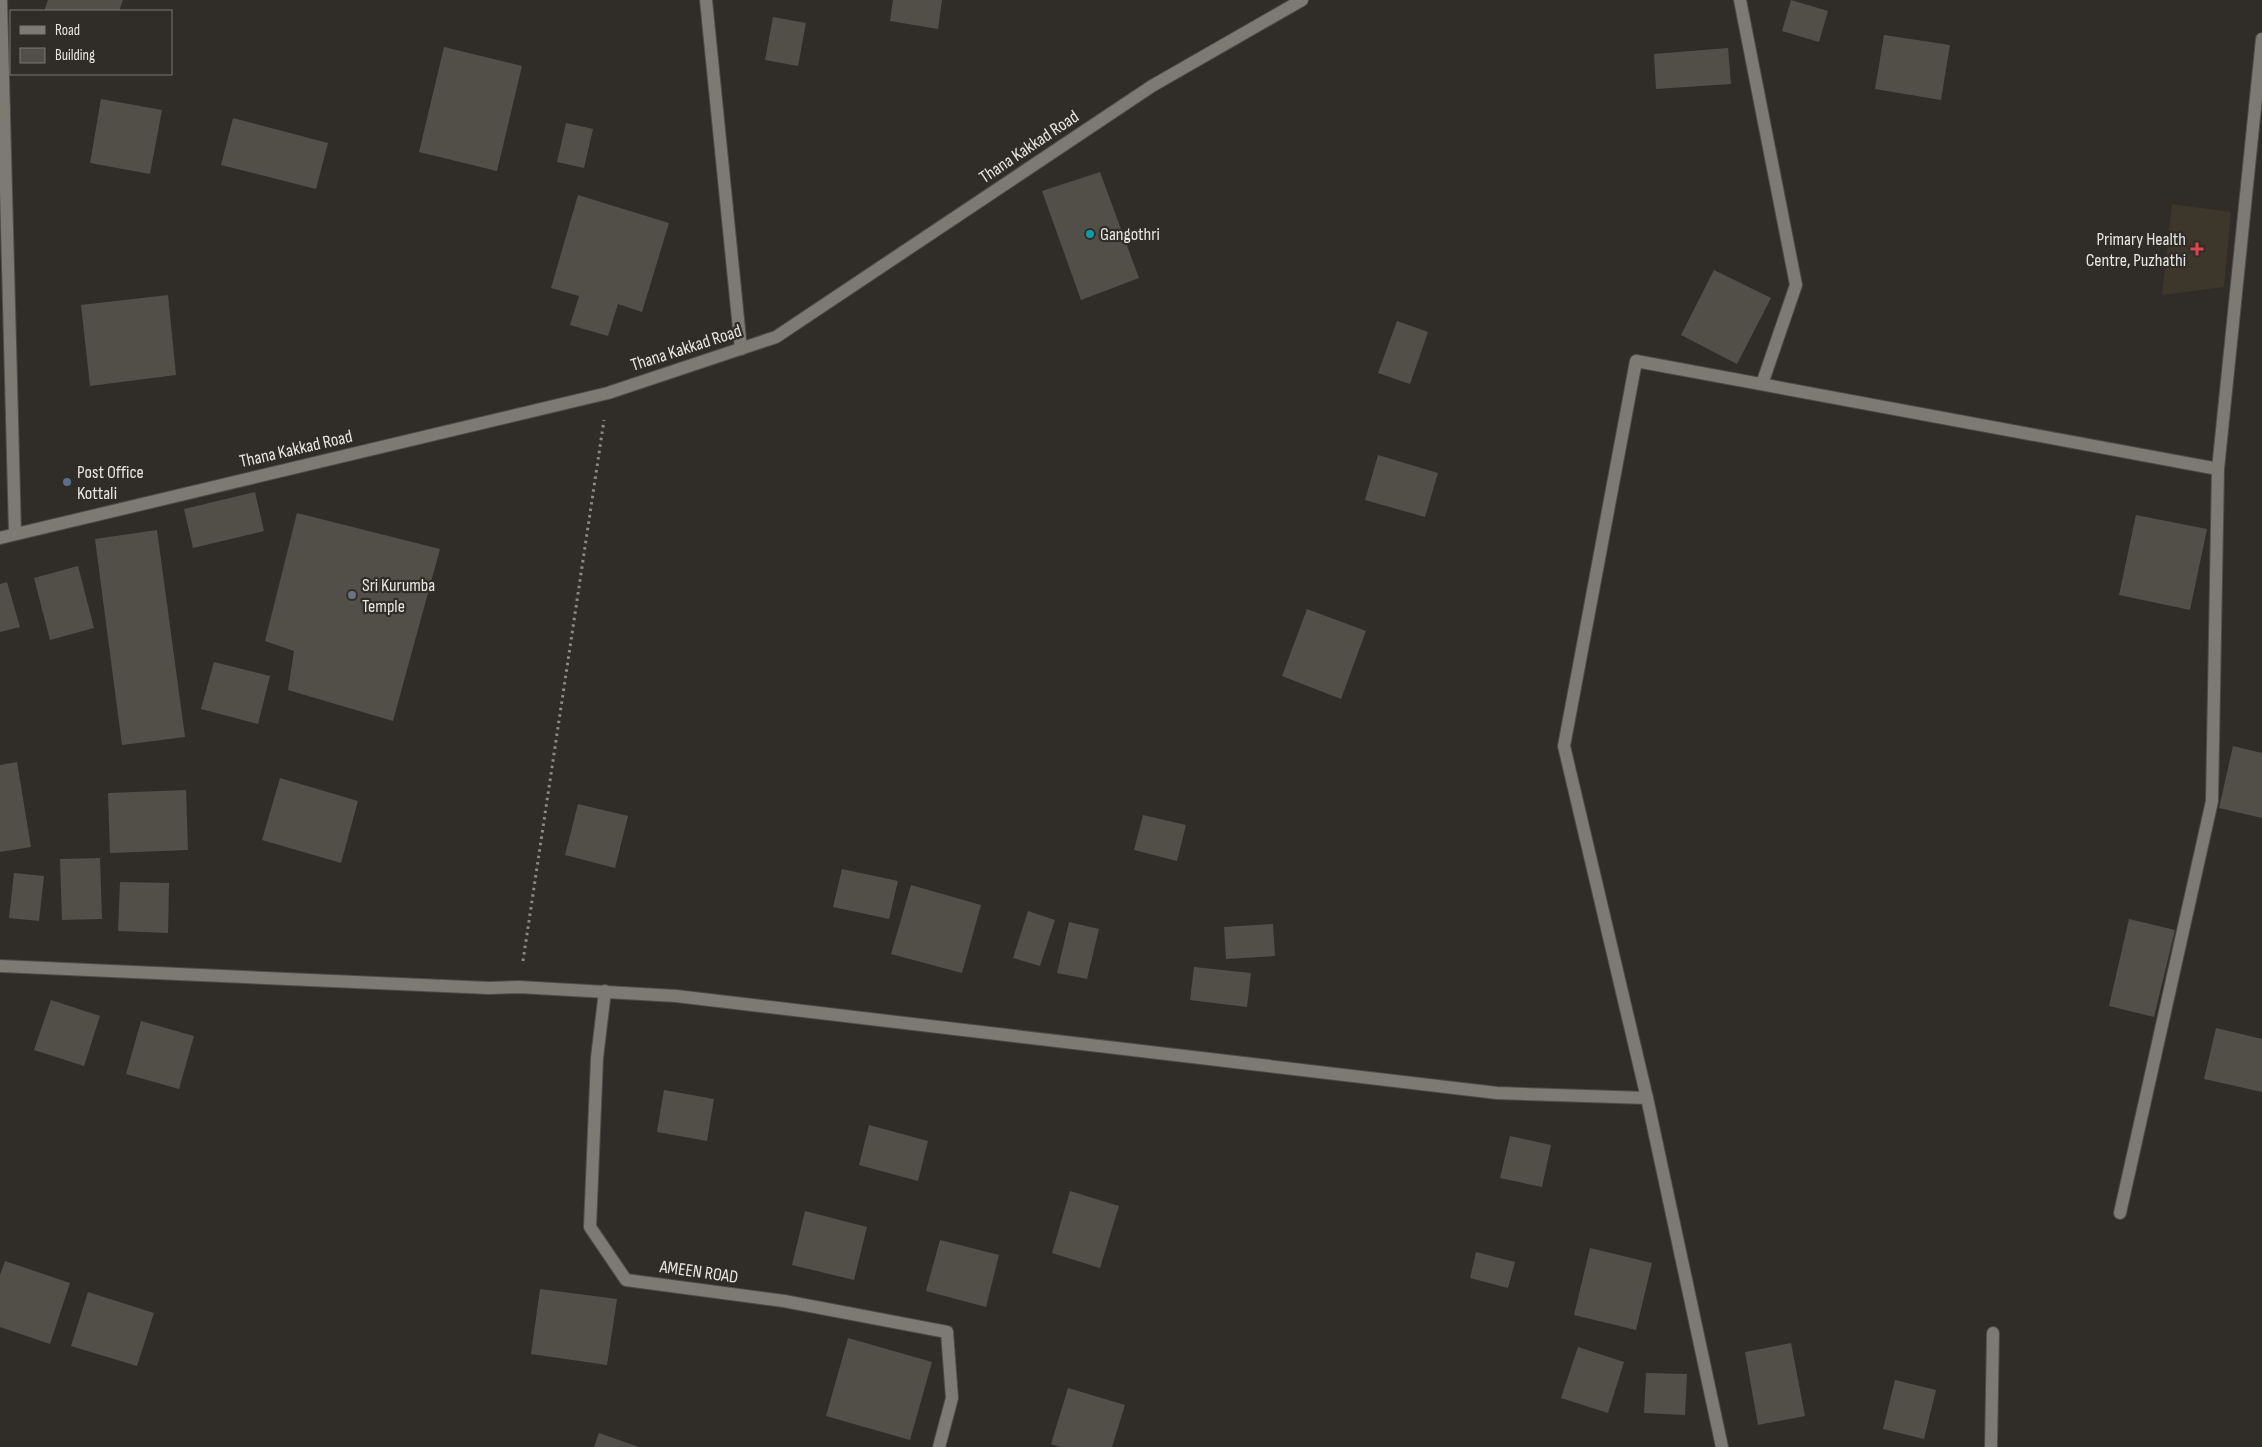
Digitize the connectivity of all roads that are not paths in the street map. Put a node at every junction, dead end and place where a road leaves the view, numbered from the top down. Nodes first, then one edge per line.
1 (1, 0) edge
2 (706, 0) edge
3 (1302, 0) edge
4 (1740, 0) edge
5 (2262, 39) edge
6 (741, 349) junction
7 (1762, 384) junction
8 (2218, 469) junction
9 (15, 533) junction
10 (0, 538) edge
11 (0, 966) edge
12 (604, 992) junction
13 (1647, 1098) junction
14 (2120, 1213) dead end
15 (1993, 1333) dead end
16 (939, 1447) edge
17 (1722, 1447) edge
18 (1991, 1447) edge

1 - 9 street
2 - 6 street
3 - 6 street, Thana Kakkad Road
4 - 7 street
5 - 8 street
6 - 9 street, Thana Kakkad Road
7 - 8 street
7 - 13 street
8 - 14 street
9 - 10 street, Thana Kakkad Road
11 - 12 street
12 - 13 street
12 - 16 street, AMEEN ROAD
13 - 17 street
15 - 18 street

